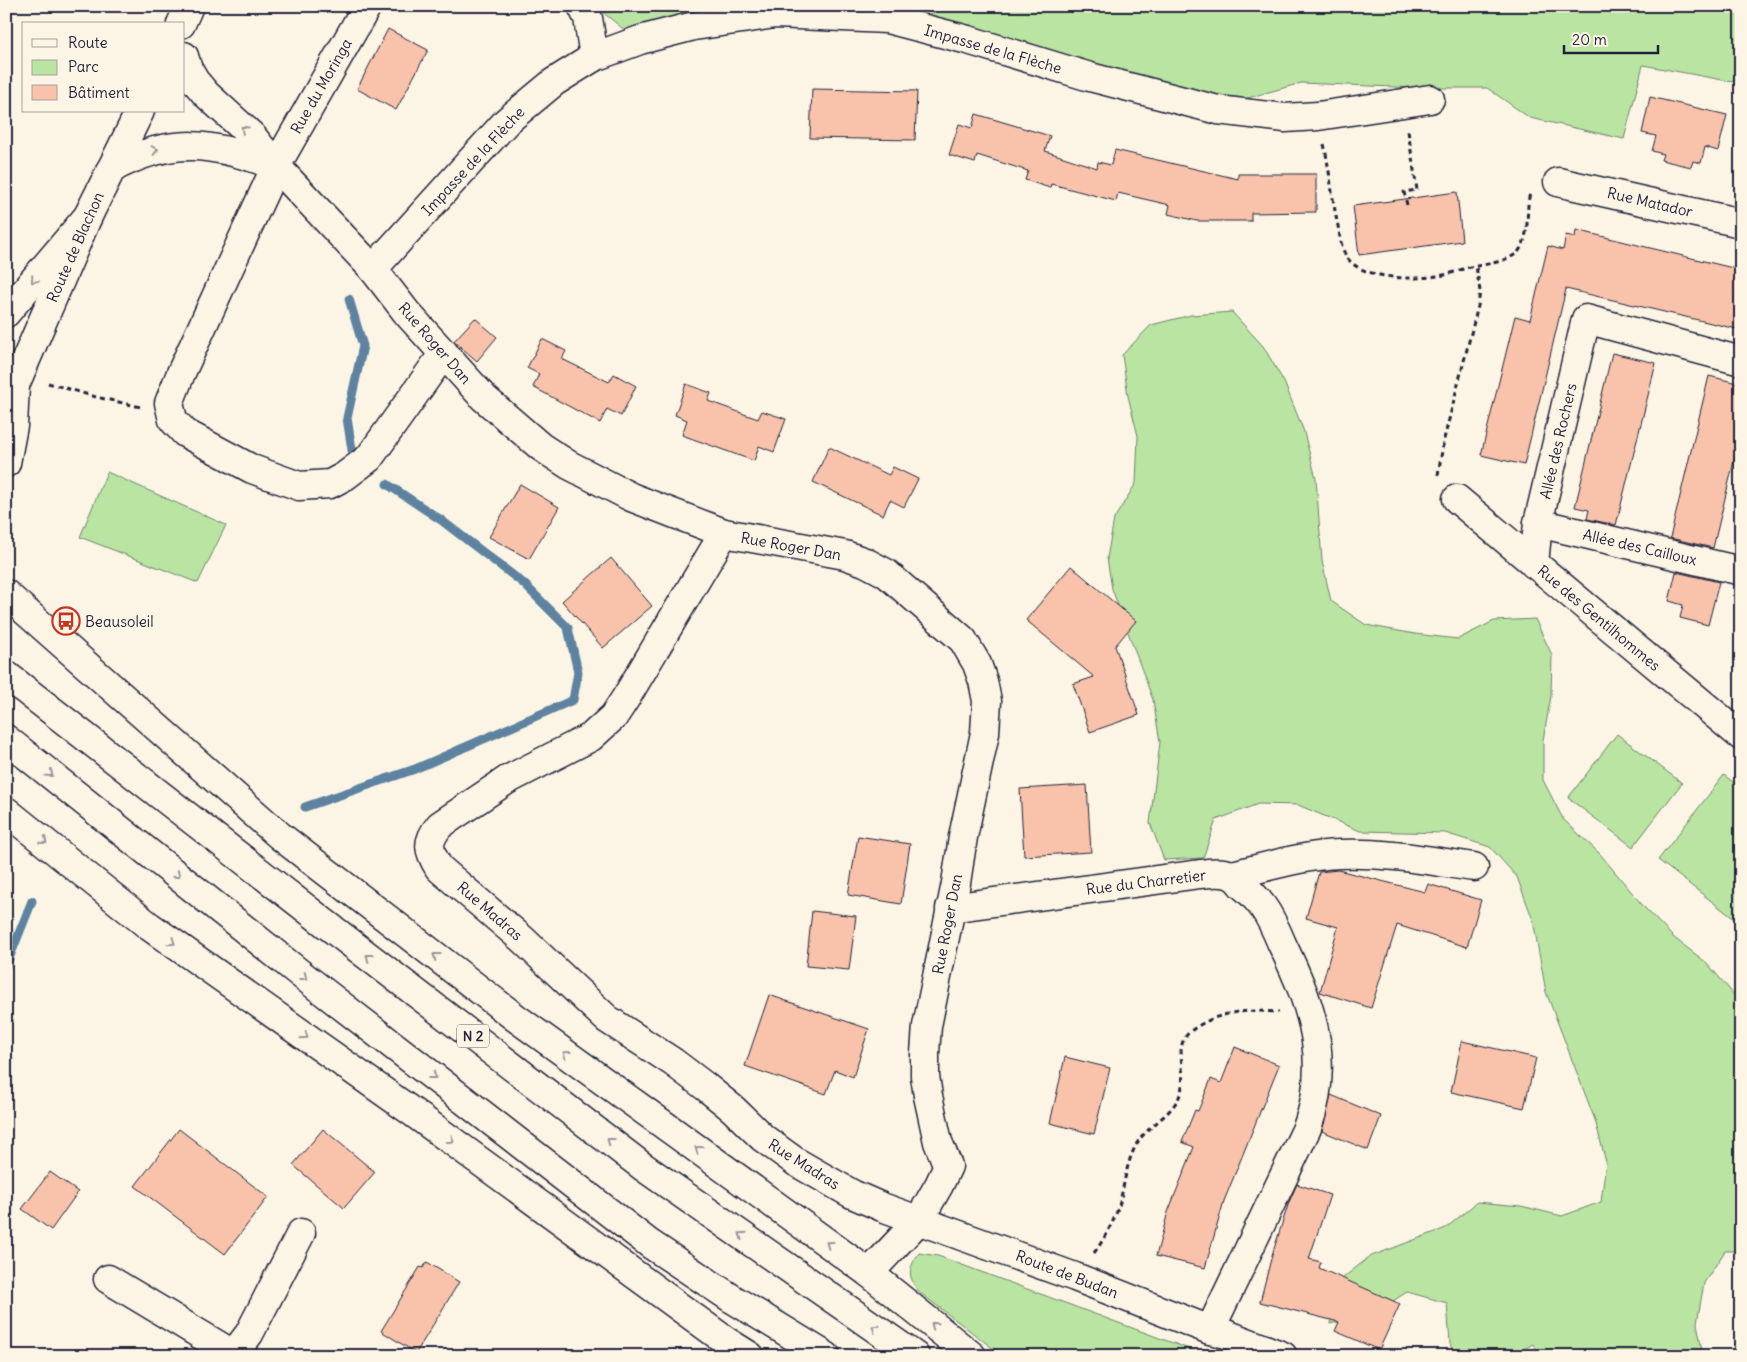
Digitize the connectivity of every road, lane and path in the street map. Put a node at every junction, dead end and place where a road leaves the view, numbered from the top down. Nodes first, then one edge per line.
1 (190, 6) edge
2 (367, 6) edge
3 (582, 6) edge
4 (182, 22) edge
5 (594, 57) junction
6 (185, 59) edge
7 (1416, 101) joint
8 (139, 112) edge
9 (1318, 116) junction
10 (276, 166) junction
11 (110, 169) junction
12 (1558, 182) joint
13 (1407, 206) dead end
14 (88, 216) junction
15 (1741, 223) edge
16 (1476, 266) junction
17 (373, 268) junction
18 (6, 313) edge
19 (444, 353) junction
20 (1741, 361) edge
21 (14, 387) edge
22 (171, 413) junction
23 (6, 463) edge
24 (1457, 499) joint
25 (1538, 523) junction
26 (724, 533) junction
27 (1534, 564) junction
28 (1741, 571) edge
29 (6, 594) edge
30 (6, 675) edge
31 (1741, 736) edge
32 (6, 739) edge
33 (6, 811) edge
34 (1474, 867) dead end
35 (1232, 875) junction
36 (950, 908) junction
37 (1310, 1014) junction
38 (919, 1220) junction
39 (301, 1233) dead end
40 (869, 1273) junction
41 (1075, 1276) junction
42 (108, 1279) dead end
43 (1210, 1330) junction
44 (234, 1355) edge
45 (750, 1356) edge
46 (826, 1356) edge
47 (915, 1356) edge
48 (972, 1356) edge
49 (1283, 1356) edge

1 - 4 main road
2 - 10 main road, Rue du Moringa
3 - 5 main road
5 - 9 main road, Impasse de la Flèche
5 - 17 main road, Impasse de la Flèche
10 -> 6 main road, Rue Roger Dan
7 - 9 main road, Impasse de la Flèche
7 - 13 path
8 - 11 main road, Route de Blachon
9 - 16 path
11 -> 10 main road
10 - 17 main road, Rue Roger Dan
10 - 22 main road, Rue du Moringa
11 - 14 main road, Route de Blachon
12 - 15 main road, Rue Matador
12 - 16 path
14 -> 18 main road
14 - 21 main road, Route de Blachon
16 - 24 path
17 - 19 main road, Rue Roger Dan
19 - 22 main road
19 - 26 main road, Rue Roger Dan
20 - 25 main road, Allée des Rochers
21 - 22 path
21 - 23 main road, Route de Blachon
24 - 27 main road, Rue des Gentilhommes
25 - 27 main road, Allée des Rochers
25 - 28 main road, Allée des Cailloux
26 - 36 main road, Rue Roger Dan
26 - 38 main road, Rue Madras
27 - 31 main road, Rue des Gentilhommes
40 -> 29 main road
47 -> 30 main road, N 2
32 -> 46 main road
33 -> 45 main road
34 - 35 main road, Rue du Charretier
35 - 36 main road, Rue du Charretier
35 - 37 main road
36 - 38 main road, Rue Roger Dan
37 - 41 path
37 - 43 main road
38 - 40 main road
38 - 41 main road, Route de Budan
39 - 44 main road
48 -> 40 main road
41 - 43 main road, Route de Budan
42 - 44 main road
43 - 49 main road, Route de Budan

